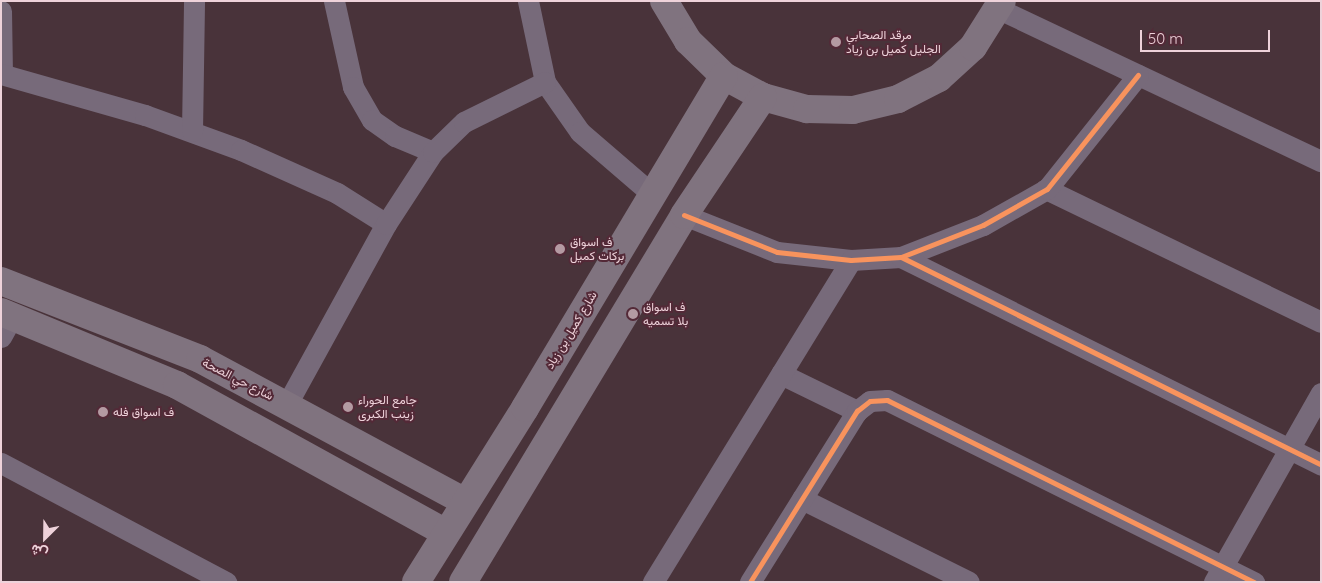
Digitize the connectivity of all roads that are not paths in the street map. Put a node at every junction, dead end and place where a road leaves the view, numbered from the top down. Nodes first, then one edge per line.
1 (194, 1) edge
2 (334, 1) edge
3 (528, 1) edge
4 (664, 1) edge
5 (1000, 5) edge
6 (1, 11) edge
7 (2, 74) edge
8 (1138, 75) junction
9 (724, 76) junction
10 (545, 82) junction
11 (763, 97) junction
12 (192, 131) junction
13 (434, 152) junction
14 (1321, 161) edge
15 (1046, 189) junction
16 (652, 194) junction
17 (684, 215) junction
18 (386, 224) junction
19 (901, 257) junction
20 (851, 260) junction
21 (1, 281) edge
22 (5, 322) edge
23 (1321, 322) edge
24 (558, 353) junction
25 (200, 359) junction
26 (781, 374) junction
27 (588, 376) junction
28 (244, 380) junction
29 (177, 385) junction
30 (1321, 393) edge
31 (287, 404) junction
32 (525, 408) junction
33 (225, 409) junction
34 (857, 411) junction
35 (554, 431) junction
36 (1289, 449) junction
37 (1, 463) edge
38 (1321, 464) edge
39 (802, 499) junction
40 (464, 501) junction
41 (444, 532) junction
42 (1218, 574) edge
43 (226, 582) edge
44 (416, 582) edge
45 (463, 582) edge
46 (653, 582) edge
47 (750, 582) edge
48 (969, 582) edge
49 (1254, 582) edge

1 - 12 street
2 - 13 street
3 - 10 street
4 - 9 main road
5 - 8 street
5 - 11 main road
6 - 7 street
7 - 12 street
8 - 14 street
8 - 15 street
9 - 11 main road
9 - 16 main road, شارع كميل بن زياد
10 - 13 street
10 - 16 street
11 - 17 main road
12 - 18 street
13 - 18 street
15 - 19 street
15 - 23 street
16 - 24 main road, شارع كميل بن زياد
17 - 20 street
17 - 27 main road
18 - 31 street
19 - 20 street
19 - 36 street
20 - 26 street
21 - 25 main road, شارع حي الصحة
22 - 29 main road
24 - 27 main road
24 - 32 main road, شارع كميل بن زياد
25 - 28 main road, شارع حي الصحة
25 - 29 main road
26 - 34 street
26 - 46 street
27 - 35 main road
28 - 31 main road, شارع حي الصحة
28 - 33 main road
29 - 33 main road
30 - 36 street
31 - 40 main road, شارع حي الصحة
32 - 35 main road
32 - 40 main road, شارع كميل بن زياد
33 - 41 main road
34 - 39 street
34 - 42 street
35 - 45 main road
36 - 38 street
36 - 42 street
37 - 43 street
39 - 47 street
39 - 48 street
40 - 41 main road, شارع كميل بن زياد
41 - 44 main road, شارع كميل بن زياد
42 - 49 street

